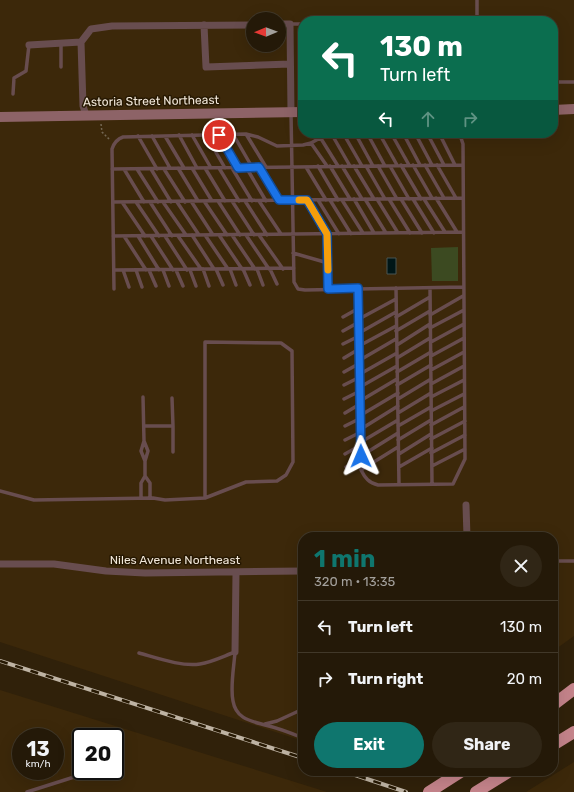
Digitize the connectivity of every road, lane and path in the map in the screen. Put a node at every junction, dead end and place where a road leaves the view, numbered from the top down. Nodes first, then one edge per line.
1 (477, 0) edge
2 (477, 16) edge
3 (286, 24) edge
4 (290, 24) junction
5 (298, 24) edge
6 (204, 25) junction
7 (246, 25) edge
8 (81, 42) junction
9 (61, 43) junction
10 (29, 45) joint
11 (290, 64) junction
12 (61, 67) dead end
13 (558, 82) edge
14 (574, 82) edge
15 (13, 94) dead end
16 (574, 109) edge
17 (558, 110) edge
18 (291, 112) junction
19 (298, 112) edge
20 (86, 115) junction
21 (100, 115) junction
22 (0, 117) edge
23 (233, 134) junction
24 (246, 134) junction
25 (192, 135) junction
26 (206, 135) junction
27 (219, 135) junction
28 (138, 136) junction
29 (152, 136) junction
30 (165, 136) junction
31 (179, 136) junction
32 (318, 138) edge
33 (321, 138) edge
34 (333, 138) edge
35 (346, 138) edge
36 (358, 138) edge
37 (370, 138) edge
38 (382, 138) edge
39 (394, 138) edge
40 (406, 138) edge
41 (418, 138) edge
42 (430, 138) edge
43 (442, 138) edge
44 (459, 138) edge
45 (115, 142) junction
46 (311, 143) junction
47 (292, 145) junction
48 (399, 165) junction
49 (411, 165) junction
50 (420, 165) junction
51 (425, 165) junction
52 (432, 165) junction
53 (437, 165) junction
54 (444, 165) junction
55 (455, 165) junction
56 (462, 165) junction
57 (318, 166) junction
58 (328, 166) junction
59 (340, 166) junction
60 (352, 166) junction
61 (364, 166) junction
62 (376, 166) junction
63 (387, 166) junction
64 (246, 167) junction
65 (252, 167) junction
66 (259, 167) junction
67 (266, 167) junction
68 (292, 167) junction
69 (306, 167) junction
70 (170, 168) junction
71 (178, 168) junction
72 (184, 168) junction
73 (192, 168) junction
74 (198, 168) junction
75 (205, 168) junction
76 (211, 168) junction
77 (219, 168) junction
78 (225, 168) junction
79 (232, 168) junction
80 (238, 168) junction
81 (112, 169) junction
82 (124, 169) junction
83 (137, 169) junction
84 (151, 169) junction
85 (156, 169) junction
86 (164, 169) junction
87 (434, 198) junction
88 (444, 198) junction
89 (456, 198) junction
90 (463, 198) junction
91 (352, 199) junction
92 (364, 199) junction
93 (375, 199) junction
94 (387, 199) junction
95 (399, 199) junction
96 (411, 199) junction
97 (423, 199) junction
98 (259, 200) junction
99 (266, 200) junction
100 (279, 200) junction
101 (292, 200) junction
102 (307, 200) junction
103 (318, 200) junction
104 (328, 200) junction
105 (340, 200) junction
106 (191, 201) junction
107 (198, 201) junction
108 (204, 201) junction
109 (212, 201) junction
110 (218, 201) junction
111 (225, 201) junction
112 (232, 201) junction
113 (239, 201) junction
114 (245, 201) junction
115 (252, 201) junction
116 (113, 202) junction
117 (122, 202) junction
118 (136, 202) junction
119 (144, 202) junction
120 (150, 202) junction
121 (158, 202) junction
122 (163, 202) junction
123 (171, 202) junction
124 (177, 202) junction
125 (185, 202) junction
126 (445, 232) junction
127 (457, 232) junction
128 (463, 232) junction
129 (362, 233) junction
130 (374, 233) junction
131 (386, 233) junction
132 (398, 233) junction
133 (410, 233) junction
134 (422, 233) junction
135 (434, 233) junction
136 (281, 234) junction
137 (293, 234) junction
138 (327, 234) junction
139 (339, 234) junction
140 (351, 234) junction
141 (192, 235) junction
142 (199, 235) junction
143 (205, 235) junction
144 (213, 235) junction
145 (219, 235) junction
146 (226, 235) junction
147 (232, 235) junction
148 (240, 235) junction
149 (246, 235) junction
150 (254, 235) junction
151 (259, 235) junction
152 (267, 235) junction
153 (113, 236) junction
154 (124, 236) junction
155 (138, 236) junction
156 (145, 236) junction
157 (151, 236) junction
158 (159, 236) junction
159 (165, 236) junction
160 (172, 236) junction
161 (178, 236) junction
162 (186, 236) junction
163 (293, 253) junction
164 (328, 263) junction
165 (282, 268) junction
166 (294, 268) junction
167 (202, 269) junction
168 (215, 269) junction
169 (229, 269) junction
170 (242, 269) junction
171 (256, 269) junction
172 (269, 269) junction
173 (114, 270) junction
174 (123, 270) junction
175 (136, 270) junction
176 (148, 270) junction
177 (161, 270) junction
178 (175, 270) junction
179 (188, 270) junction
180 (277, 284) dead end
181 (223, 285) dead end
182 (236, 285) dead end
183 (250, 285) dead end
184 (263, 285) dead end
185 (156, 286) dead end
186 (169, 286) dead end
187 (183, 286) dead end
188 (196, 286) dead end
189 (209, 286) dead end
190 (129, 287) dead end
191 (142, 287) dead end
192 (464, 287) junction
193 (358, 288) junction
194 (396, 288) junction
195 (430, 288) junction
196 (114, 289) dead end
197 (328, 289) junction
198 (464, 296) junction
199 (430, 297) junction
200 (396, 299) junction
201 (359, 308) junction
202 (464, 310) junction
203 (396, 312) junction
204 (430, 312) junction
205 (343, 317) dead end
206 (396, 317) junction
207 (359, 320) junction
208 (464, 324) junction
209 (396, 326) junction
210 (430, 326) junction
211 (343, 331) dead end
212 (396, 331) junction
213 (359, 334) junction
214 (464, 338) junction
215 (396, 339) junction
216 (430, 340) junction
217 (343, 344) dead end
218 (396, 345) junction
219 (359, 348) junction
220 (397, 352) junction
221 (464, 352) junction
222 (431, 354) junction
223 (344, 358) dead end
224 (397, 358) junction
225 (360, 362) junction
226 (397, 366) junction
227 (464, 366) junction
228 (431, 368) junction
229 (344, 372) dead end
230 (397, 372) junction
231 (360, 375) junction
232 (397, 379) junction
233 (464, 380) junction
234 (431, 381) junction
235 (344, 385) dead end
236 (397, 385) junction
237 (360, 389) junction
238 (398, 393) junction
239 (464, 394) junction
240 (431, 395) junction
241 (143, 397) dead end
242 (172, 398) dead end
243 (344, 399) dead end
244 (398, 399) junction
245 (360, 403) junction
246 (398, 406) junction
247 (464, 407) junction
248 (431, 409) junction
249 (344, 413) dead end
250 (398, 413) junction
251 (361, 416) junction
252 (398, 420) junction
253 (431, 420) junction
254 (464, 421) junction
255 (431, 425) junction
256 (144, 426) junction
257 (173, 426) junction
258 (345, 426) dead end
259 (398, 426) junction
260 (361, 430) junction
261 (398, 433) junction
262 (431, 434) junction
263 (465, 435) junction
264 (431, 439) junction
265 (345, 440) dead end
266 (398, 440) junction
267 (144, 441) junction
268 (361, 444) junction
269 (398, 447) junction
270 (432, 448) junction
271 (465, 449) junction
272 (173, 452) dead end
273 (432, 453) junction
274 (345, 454) dead end
275 (399, 454) junction
276 (361, 458) junction
277 (145, 461) junction
278 (432, 466) junction
279 (346, 467) dead end
280 (399, 467) junction
281 (362, 470) junction
282 (145, 476) junction
283 (432, 484) junction
284 (399, 485) junction
285 (0, 491) edge
286 (141, 498) junction
287 (150, 498) junction
288 (205, 498) junction
289 (466, 505) dead end
290 (467, 532) edge
291 (558, 561) edge
292 (574, 561) edge
293 (0, 564) edge
294 (298, 571) edge
295 (236, 572) junction
296 (235, 652) junction
297 (139, 653) dead end
298 (574, 689) edge
299 (574, 700) edge
300 (558, 701) edge
301 (298, 710) edge
302 (558, 710) edge
303 (264, 724) junction
304 (574, 732) edge
305 (298, 735) edge
306 (558, 742) edge
307 (454, 776) edge
308 (502, 776) edge
309 (72, 777) edge
310 (27, 792) edge
311 (429, 792) edge
312 (476, 792) edge

1 - 2 lane
3 - 4 street
4 - 5 lane
4 - 11 street
6 - 7 street
6 - 8 street
6 - 11 street
8 - 9 street
8 - 20 street
9 - 10 street
9 - 12 lane
10 - 15 lane
11 - 18 street
13 - 14 lane
16 - 17 street
18 - 19 street, Astoria Street Northeast
18 - 21 street, Astoria Street Northeast
18 - 47 lane
20 - 21 street, Astoria Street Northeast
20 - 22 street, Astoria Street Northeast
21 - 45 path
23 - 24 lane
23 - 27 lane
23 - 65 lane
24 - 47 lane
24 - 67 lane
25 - 26 lane
25 - 31 lane
25 - 76 lane
26 - 27 lane
26 - 78 lane
27 - 80 lane
28 - 29 lane
28 - 45 lane
28 - 85 lane
29 - 30 lane
29 - 70 lane
30 - 31 lane
30 - 72 lane
31 - 74 lane
32 - 46 lane
33 - 59 lane
34 - 60 lane
35 - 61 lane
36 - 62 lane
37 - 63 lane
38 - 48 lane
39 - 49 lane
40 - 50 lane
41 - 52 lane
42 - 54 lane
43 - 55 lane
44 - 56 lane
45 - 81 lane
46 - 47 lane
46 - 58 lane
47 - 68 lane
48 - 49 lane
48 - 63 lane
48 - 97 lane
49 - 50 lane
49 - 87 lane
50 - 51 lane
51 - 52 lane
51 - 88 lane
52 - 53 lane
53 - 54 lane
53 - 89 lane
54 - 55 lane
55 - 56 lane
56 - 90 lane
57 - 58 lane
57 - 69 lane
57 - 105 lane
58 - 59 lane
58 - 91 lane
59 - 60 lane
59 - 92 lane
60 - 61 lane
60 - 93 lane
61 - 62 lane
61 - 94 lane
62 - 63 lane
62 - 95 lane
63 - 96 lane
64 - 65 lane
64 - 80 lane
64 - 99 lane
65 - 66 lane
66 - 67 lane
66 - 100 lane
67 - 68 lane
68 - 69 lane
68 - 101 lane
69 - 104 lane
70 - 71 lane
70 - 86 lane
71 - 72 lane
71 - 107 lane
72 - 73 lane
73 - 74 lane
73 - 109 lane
74 - 75 lane
75 - 76 lane
75 - 111 lane
76 - 77 lane
77 - 78 lane
77 - 113 lane
78 - 79 lane
79 - 80 lane
79 - 115 lane
81 - 82 lane
81 - 116 lane
82 - 83 lane
82 - 119 lane
83 - 84 lane
83 - 121 lane
84 - 85 lane
84 - 123 lane
85 - 86 lane
86 - 125 lane
87 - 88 lane
87 - 97 lane
87 - 127 lane
88 - 89 lane
89 - 90 lane
90 - 128 lane
91 - 92 lane
91 - 105 lane
91 - 130 lane
92 - 93 lane
92 - 131 lane
93 - 94 lane
93 - 132 lane
94 - 95 lane
94 - 133 lane
95 - 96 lane
95 - 134 lane
96 - 97 lane
96 - 135 lane
97 - 126 lane
98 - 99 lane
98 - 115 lane
98 - 136 lane
99 - 100 lane
100 - 101 lane
101 - 102 lane
101 - 137 lane
102 - 103 lane
102 - 138 lane
103 - 104 lane
103 - 139 lane
104 - 105 lane
104 - 140 lane
105 - 129 lane
106 - 107 lane
106 - 125 lane
106 - 144 lane
107 - 108 lane
108 - 109 lane
108 - 146 lane
109 - 110 lane
110 - 111 lane
110 - 148 lane
111 - 112 lane
112 - 113 lane
112 - 150 lane
113 - 114 lane
114 - 115 lane
114 - 152 lane
116 - 117 lane
116 - 153 lane
117 - 118 lane
117 - 156 lane
118 - 119 lane
118 - 158 lane
119 - 120 lane
120 - 121 lane
120 - 160 lane
121 - 122 lane
122 - 123 lane
122 - 162 lane
123 - 124 lane
124 - 125 lane
124 - 142 lane
126 - 127 lane
126 - 135 lane
127 - 128 lane
128 - 192 lane
129 - 130 lane
129 - 140 lane
130 - 131 lane
131 - 132 lane
132 - 133 lane
133 - 134 lane
134 - 135 lane
136 - 137 lane
136 - 152 lane
137 - 138 lane
137 - 163 lane
138 - 139 lane
138 - 164 lane
139 - 140 lane
141 - 142 lane
141 - 162 lane
141 - 168 lane
142 - 143 lane
143 - 144 lane
143 - 169 lane
144 - 145 lane
145 - 146 lane
145 - 170 lane
146 - 147 lane
147 - 148 lane
147 - 171 lane
148 - 149 lane
149 - 150 lane
149 - 172 lane
150 - 151 lane
151 - 152 lane
151 - 165 lane
153 - 154 lane
153 - 173 lane
154 - 155 lane
154 - 176 lane
155 - 156 lane
155 - 177 lane
156 - 157 lane
157 - 158 lane
157 - 178 lane
158 - 159 lane
159 - 160 lane
159 - 179 lane
160 - 161 lane
161 - 162 lane
161 - 167 lane
163 - 164 lane
163 - 166 lane
164 - 197 lane
165 - 166 lane
165 - 172 lane
166 - 197 lane
167 - 168 lane
167 - 179 lane
167 - 189 lane
168 - 169 lane
168 - 181 lane
169 - 170 lane
169 - 182 lane
170 - 171 lane
170 - 183 lane
171 - 172 lane
171 - 184 lane
172 - 180 lane
173 - 174 lane
173 - 196 lane
174 - 175 lane
174 - 190 lane
175 - 176 lane
175 - 191 lane
176 - 177 lane
176 - 185 lane
177 - 178 lane
177 - 186 lane
178 - 179 lane
178 - 187 lane
179 - 188 lane
192 - 195 lane
192 - 198 lane
193 - 194 lane
193 - 197 lane
193 - 201 lane
194 - 195 lane
194 - 200 lane
195 - 199 lane
198 - 202 lane
198 - 204 lane
199 - 204 lane
199 - 206 lane
200 - 203 lane
200 - 207 lane
201 - 205 lane
201 - 207 lane
202 - 208 lane
202 - 210 lane
203 - 206 lane
203 - 213 lane
204 - 210 lane
204 - 212 lane
206 - 209 lane
207 - 211 lane
207 - 213 lane
208 - 214 lane
208 - 216 lane
209 - 212 lane
209 - 219 lane
210 - 216 lane
210 - 218 lane
212 - 215 lane
213 - 217 lane
213 - 219 lane
214 - 221 lane
214 - 222 lane
215 - 218 lane
215 - 225 lane
216 - 222 lane
216 - 224 lane
218 - 220 lane
219 - 223 lane
219 - 225 lane
220 - 224 lane
220 - 231 lane
221 - 227 lane
221 - 228 lane
222 - 228 lane
222 - 230 lane
224 - 226 lane
225 - 229 lane
225 - 231 lane
226 - 230 lane
226 - 237 lane
227 - 233 lane
227 - 234 lane
228 - 234 lane
228 - 236 lane
230 - 232 lane
231 - 235 lane
231 - 237 lane
232 - 236 lane
232 - 245 lane
233 - 239 lane
233 - 240 lane
234 - 240 lane
234 - 244 lane
236 - 238 lane
237 - 243 lane
237 - 245 lane
238 - 244 lane
238 - 251 lane
239 - 247 lane
239 - 248 lane
240 - 248 lane
240 - 250 lane
241 - 256 lane
242 - 257 lane
244 - 246 lane
245 - 249 lane
245 - 251 lane
246 - 250 lane
246 - 260 lane
247 - 254 lane
247 - 255 lane
248 - 253 lane
248 - 259 lane
250 - 252 lane
251 - 258 lane
251 - 260 lane
252 - 259 lane
252 - 268 lane
253 - 255 lane
253 - 266 lane
254 - 263 lane
254 - 264 lane
255 - 262 lane
256 - 257 lane
256 - 267 lane
257 - 272 lane
259 - 261 lane
260 - 265 lane
260 - 268 lane
261 - 266 lane
261 - 276 lane
262 - 264 lane
262 - 275 lane
263 - 271 lane
263 - 273 lane
264 - 270 lane
266 - 269 lane
267 - 277 lane
267 - 277 lane
268 - 274 lane
268 - 276 lane
269 - 275 lane
269 - 281 lane
270 - 273 lane
270 - 280 lane
271 - 278 lane
271 - 283 lane
273 - 278 lane
275 - 280 lane
276 - 279 lane
276 - 281 lane
277 - 282 lane
278 - 283 lane
280 - 284 lane
281 - 284 lane
282 - 286 lane
282 - 287 lane
283 - 284 lane
285 - 286 lane
286 - 287 lane
287 - 288 lane
288 - 288 lane
289 - 290 street
291 - 292 lane
293 - 295 street, Niles Avenue Northeast
294 - 295 street, Niles Avenue Northeast
295 - 296 street
296 - 297 lane
296 - 303 lane
298 - 300 highway
299 - 302 highway
301 - 303 lane
303 - 305 lane
304 - 306 highway
307 - 311 highway
308 - 312 highway
309 - 310 lane

